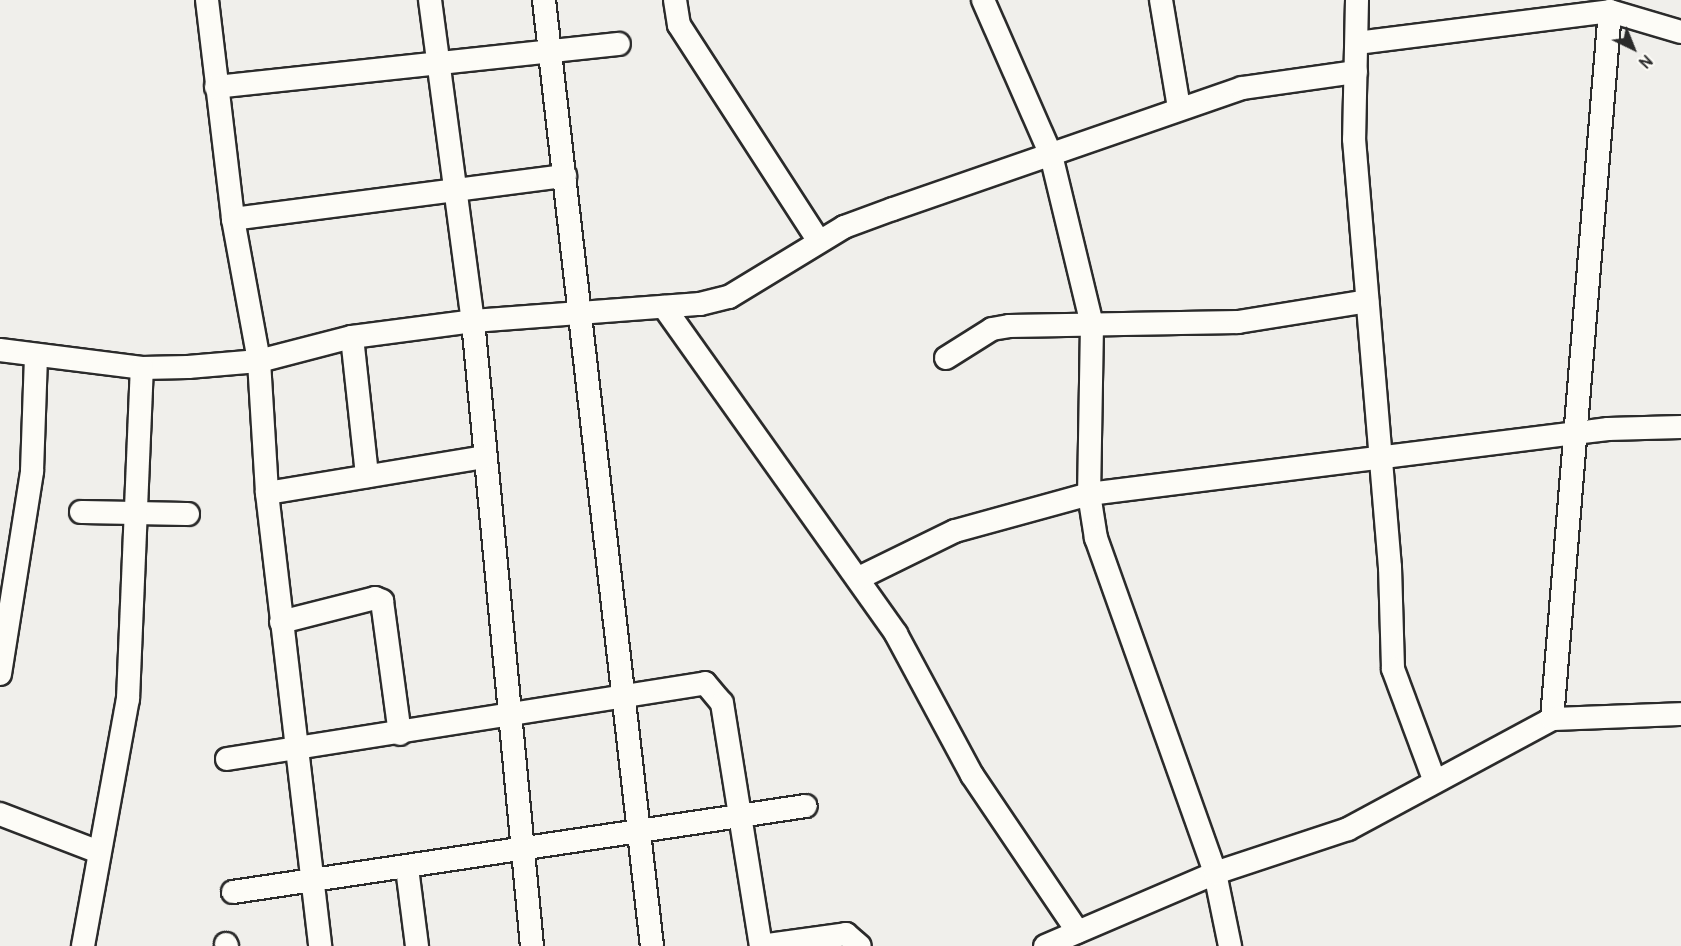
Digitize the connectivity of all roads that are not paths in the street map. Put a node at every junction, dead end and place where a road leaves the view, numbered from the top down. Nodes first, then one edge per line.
1 (207, 0) edge
2 (430, 0) edge
3 (544, 0) edge
4 (675, 0) edge
5 (982, 0) edge
6 (1161, 0) edge
7 (1358, 0) edge
8 (1610, 11) junction
9 (1681, 32) edge
10 (1357, 43) junction
11 (619, 44) dead end
12 (550, 51) junction
13 (438, 63) junction
14 (1356, 72) junction
15 (216, 87) junction
16 (1179, 108) junction
17 (1051, 155) junction
18 (565, 176) junction
19 (454, 188) junction
20 (233, 219) junction
21 (819, 241) junction
22 (1367, 301) junction
23 (664, 307) junction
24 (581, 310) junction
25 (473, 321) junction
26 (1092, 324) junction
27 (352, 337) junction
28 (0, 350) edge
29 (36, 357) junction
30 (946, 358) dead end
31 (259, 361) junction
32 (142, 368) junction
33 (1681, 427) edge
34 (1575, 433) junction
35 (484, 457) junction
36 (1380, 457) junction
37 (368, 476) junction
38 (267, 493) junction
39 (1089, 494) junction
40 (81, 512) dead end
41 (136, 512) junction
42 (188, 514) dead end
43 (859, 578) junction
44 (281, 622) junction
45 (0, 674) edge
46 (623, 697) junction
47 (1681, 714) edge
48 (510, 716) junction
49 (1552, 719) junction
50 (400, 734) junction
51 (299, 751) junction
52 (226, 759) dead end
53 (1434, 779) junction
54 (806, 806) dead end
55 (0, 814) edge
56 (742, 817) junction
57 (639, 834) junction
58 (523, 851) junction
59 (99, 852) junction
60 (407, 868) junction
61 (1215, 873) junction
62 (313, 881) junction
63 (234, 892) dead end
64 (1078, 932) junction
65 (83, 946) edge
66 (320, 946) edge
67 (417, 946) edge
68 (532, 946) edge
69 (652, 946) edge
70 (761, 946) edge
71 (860, 946) edge
72 (1045, 946) edge
73 (1230, 946) edge

1 - 15 street
2 - 13 street
3 - 12 street
4 - 21 street
5 - 17 street
6 - 16 street
7 - 10 street
8 - 9 street
8 - 10 street
8 - 34 street
10 - 14 street
11 - 12 street
12 - 13 street
12 - 18 street
13 - 15 street
13 - 19 street
14 - 16 street
14 - 22 street
15 - 20 street
16 - 17 street
17 - 21 street
17 - 26 street
18 - 19 street
18 - 24 street
19 - 20 street
19 - 25 street
20 - 31 street
21 - 23 street
22 - 26 street
22 - 36 street
23 - 24 street
23 - 43 street
24 - 25 street
24 - 46 street
25 - 27 street
25 - 35 street
26 - 30 street
26 - 39 street
27 - 31 street
27 - 37 street
28 - 29 street
29 - 32 street
29 - 45 street
31 - 32 street
31 - 38 street
32 - 41 street
33 - 34 street
34 - 36 street
34 - 49 street
35 - 37 street
35 - 48 street
36 - 39 street
36 - 53 street
37 - 38 street
38 - 44 street
39 - 43 street
39 - 61 street
40 - 41 street
41 - 42 street
41 - 59 street
43 - 64 street
44 - 50 street
44 - 51 street
46 - 48 street
46 - 56 street
46 - 57 street
47 - 49 street
48 - 50 street
48 - 58 street
49 - 53 street
50 - 51 street
51 - 52 street
51 - 62 street
53 - 61 street
54 - 56 street
55 - 59 street
56 - 57 street
56 - 70 street
57 - 58 street
57 - 69 street
58 - 60 street
58 - 68 street
59 - 65 street
60 - 62 street
60 - 67 street
61 - 64 street
61 - 73 street
62 - 63 street
62 - 66 street
64 - 72 street
70 - 71 street

